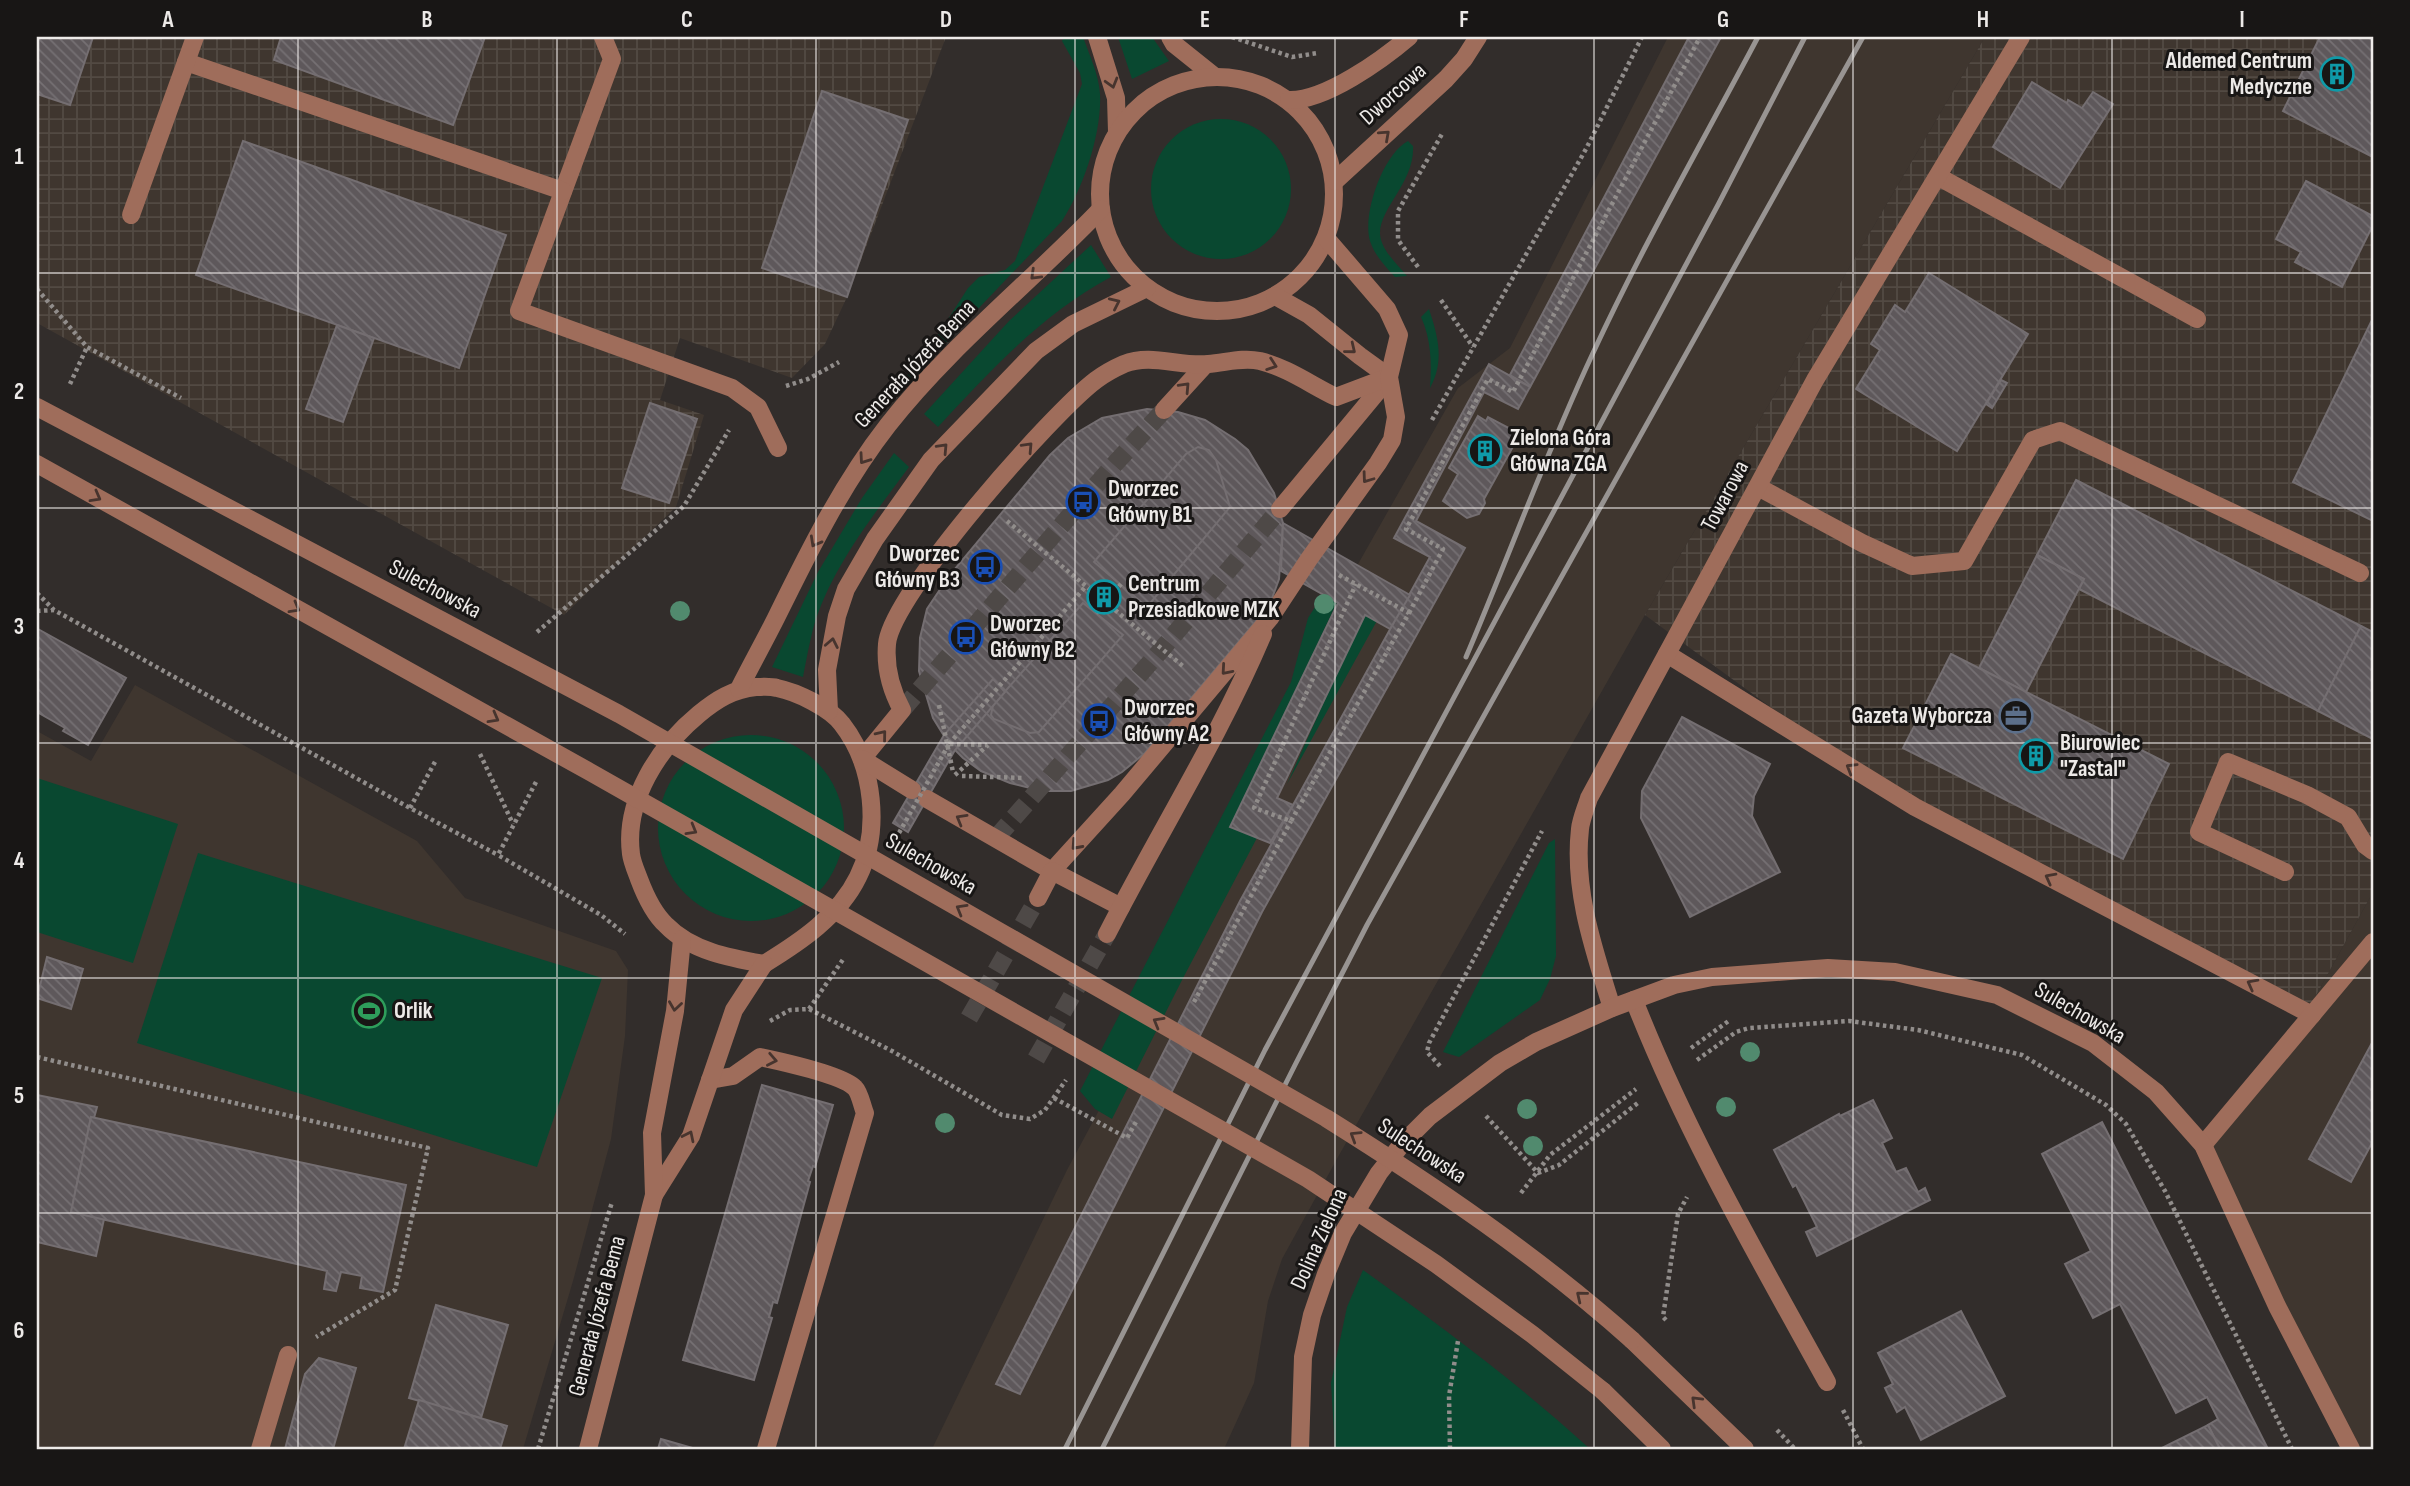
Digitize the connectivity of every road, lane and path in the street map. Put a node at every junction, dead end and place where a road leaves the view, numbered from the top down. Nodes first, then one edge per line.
1 (195, 37) edge
2 (603, 37) edge
3 (1097, 37) edge
4 (1170, 37) edge
5 (1232, 37) edge
6 (1409, 37) edge
7 (1478, 37) edge
8 (1700, 37) edge
9 (2020, 39) edge
10 (1325, 51) dead end
11 (186, 62) junction
12 (1214, 76) junction
13 (1289, 100) junction
14 (1446, 129) dead end
15 (1117, 132) junction
16 (1938, 177) junction
17 (1335, 181) junction
18 (563, 191) junction
19 (1101, 209) junction
20 (131, 215) dead end
21 (1326, 238) junction
22 (1418, 267) dead end
23 (1147, 288) junction
24 (37, 289) edge
25 (1275, 296) junction
26 (1441, 300) dead end
27 (2197, 318) dead end
28 (1473, 347) dead end
29 (839, 362) dead end
30 (1205, 365) junction
31 (1389, 377) junction
32 (181, 398) dead end
33 (37, 407) edge
34 (758, 407) junction
35 (1164, 410) tunnel mouth
36 (778, 448) dead end
37 (37, 464) edge
38 (1758, 487) junction
39 (1280, 509) tunnel mouth
40 (1001, 516) dead end
41 (1329, 570) dead end
42 (2361, 573) dead end
43 (1121, 584) dead end
44 (1356, 584) junction
45 (1086, 586) junction
46 (37, 593) edge
47 (1105, 601) junction
48 (54, 610) junction
49 (37, 611) edge
50 (1096, 613) dead end
51 (1409, 613) junction
52 (1270, 618) junction
53 (530, 638) dead end
54 (1667, 654) junction
55 (1210, 688) junction
56 (739, 689) junction
57 (938, 701) dead end
58 (829, 711) junction
59 (950, 744) junction
60 (480, 752) dead end
61 (436, 760) dead end
62 (862, 760) junction
63 (954, 776) junction
64 (1025, 778) dead end
65 (527, 797) dead end
66 (410, 808) junction
67 (1292, 821) junction
68 (513, 824) junction
69 (899, 834) dead end
70 (2373, 852) edge
71 (498, 855) junction
72 (1527, 863) dead end
73 (1052, 871) junction
74 (2285, 872) dead end
75 (1038, 898) tunnel mouth
76 (1121, 907) junction
77 (1107, 934) tunnel mouth
78 (628, 937) dead end
79 (681, 939) junction
80 (2373, 942) edge
81 (764, 964) junction
82 (1634, 1000) junction
83 (1194, 1003) dead end
84 (1612, 1008) junction
85 (2312, 1015) junction
86 (1730, 1020) dead end
87 (37, 1057) edge
88 (1441, 1068) dead end
89 (1664, 1075) junction
90 (710, 1080) junction
91 (1054, 1098) dead end
92 (1486, 1116) dead end
93 (1138, 1117) dead end
94 (2203, 1145) junction
95 (1538, 1172) junction
96 (1521, 1193) dead end
97 (654, 1195) junction
98 (614, 1197) dead end
99 (1678, 1214) dead end
100 (1663, 1317) dead end
101 (1458, 1342) dead end
102 (288, 1355) joint
103 (1827, 1382) dead end
104 (1857, 1437) dead end
105 (260, 1449) edge
106 (538, 1449) edge
107 (588, 1449) edge
108 (766, 1449) edge
109 (1300, 1449) edge
110 (1450, 1449) edge
111 (1662, 1449) edge
112 (1745, 1449) edge
113 (1863, 1449) edge
114 (2292, 1449) edge
115 (2351, 1449) edge

1 - 11 street
2 - 18 street
3 -> 15 street
4 - 12 street
5 - 10 path
6 - 13 street, Dworcowa
17 -> 7 street, Dworcowa
8 - 51 path
9 - 16 street, Towarowa
11 - 18 street
11 - 20 street
12 - 13 street
12 - 15 street
13 - 17 street
14 - 22 path
15 - 19 street
16 - 27 street
16 - 38 street, Towarowa
17 - 21 street
18 - 34 street
19 - 23 street
19 -> 56 street, Generała Józefa Bema
21 - 25 street
21 - 31 street
23 - 25 street
58 -> 23 street
24 - 32 path
25 -> 31 street
26 - 28 path
29 - 34 path
30 -> 31 street
35 -> 30 street
62 -> 30 street
31 - 39 street
31 -> 52 street
112 -> 33 street, Sulechowska, bridge
34 - 36 street
34 - 53 path
37 -> 111 street, bridge
38 - 42 street
38 - 54 street, Towarowa
40 - 45 path
41 - 44 path
43 - 47 path
44 - 51 path
44 - 67 path
45 - 47 path
45 - 59 path
46 - 48 path
47 - 50 path
47 - 55 path
48 - 49 path
48 - 66 path
51 - 67 path
52 -> 55 street
52 - 76 street
54 - 84 street, Towarowa
85 -> 54 street
55 -> 73 street
56 - 58 street
56 - 79 street
57 - 63 path
58 - 62 street
59 - 63 path
59 - 69 path, bridge
60 - 68 path
61 - 66 path
73 -> 62 street
62 - 81 street
63 - 64 path
65 - 68 path
66 - 71 path
67 - 83 path
68 - 71 path
70 - 74 street
71 - 78 path
72 - 88 path
73 - 75 street
73 - 76 street
76 - 77 street
79 - 81 street
79 -> 97 street, Generała Józefa Bema
80 - 85 street
81 - 90 street, Generała Józefa Bema
82 - 84 street, Sulechowska
82 - 89 street
82 - 94 street, Sulechowska
84 - 109 street, Dolina Zielona
85 - 94 street
86 - 89 path
87 - 102 path
89 - 95 path
89 - 95 path
89 - 103 street
89 - 114 path
97 -> 90 street, Generała Józefa Bema
90 -> 108 street
91 - 93 path
92 - 95 path
94 - 115 street, Sulechowska
95 - 96 path
97 - 107 street, Generała Józefa Bema
98 - 106 path
99 - 100 path
101 - 110 path
102 - 105 street
104 - 113 path

